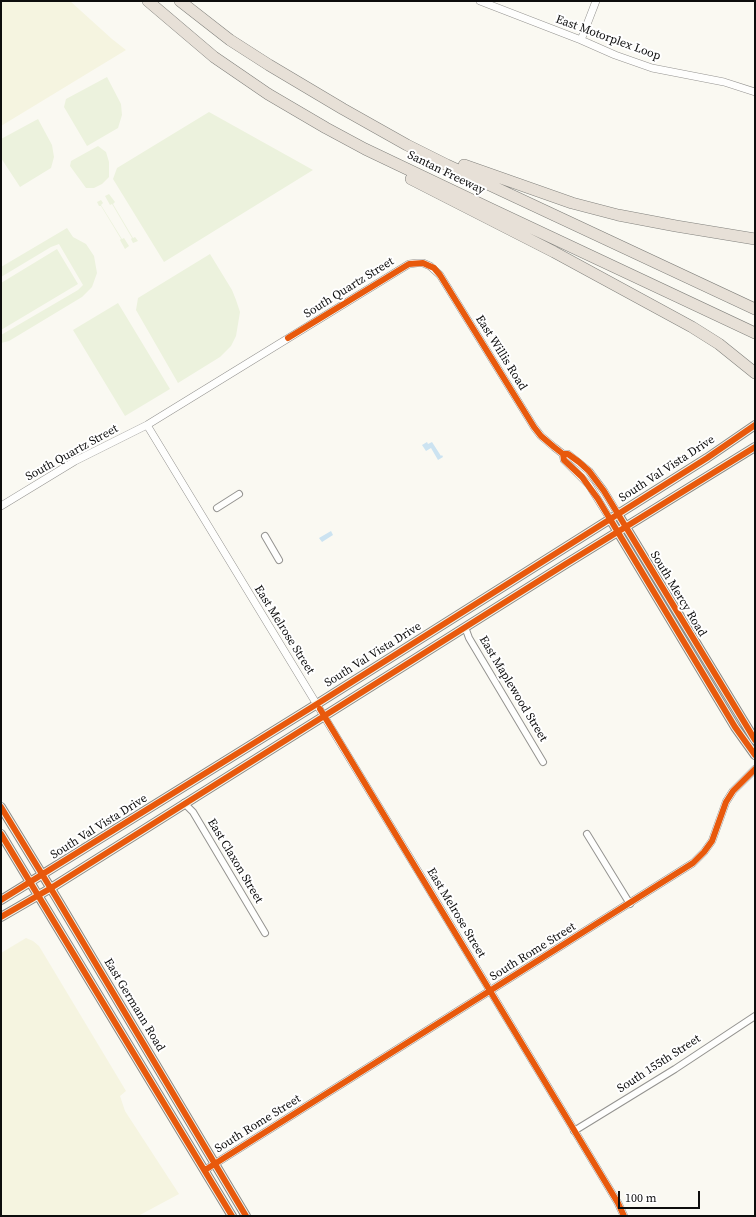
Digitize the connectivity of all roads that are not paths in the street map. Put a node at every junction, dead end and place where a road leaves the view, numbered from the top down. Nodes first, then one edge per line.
1 (148, 1) edge
2 (180, 1) edge
3 (480, 1) edge
4 (596, 1) edge
5 (581, 40) junction
6 (755, 92) edge
7 (408, 145) junction
8 (365, 149) junction
9 (755, 239) edge
10 (423, 263) joint
11 (755, 309) edge
12 (755, 333) edge
13 (755, 373) edge
14 (755, 425) edge
15 (147, 426) junction
16 (755, 447) edge
17 (562, 454) junction
18 (239, 494) dead end
19 (1, 506) edge
20 (217, 508) dead end
21 (618, 514) junction
22 (610, 519) junction
23 (625, 527) junction
24 (618, 532) junction
25 (265, 536) dead end
26 (279, 560) dead end
27 (457, 615) junction
28 (465, 627) junction
29 (317, 704) junction
30 (324, 715) junction
31 (755, 740) edge
32 (755, 755) edge
33 (543, 762) dead end
34 (755, 769) edge
35 (177, 791) junction
36 (184, 803) junction
37 (1, 807) edge
38 (1, 834) edge
39 (587, 834) dead end
40 (43, 875) junction
41 (31, 882) junction
42 (51, 888) junction
43 (38, 895) junction
44 (1, 900) edge
45 (630, 904) junction
46 (1, 917) edge
47 (265, 933) dead end
48 (490, 992) junction
49 (755, 1016) edge
50 (574, 1131) junction
51 (215, 1164) junction
52 (205, 1170) junction
53 (232, 1216) edge
54 (246, 1216) edge
55 (624, 1216) edge

1 - 8 highway, Santan Freeway
2 - 7 highway, Santan Freeway
3 - 5 street, East Motorplex Loop
4 - 5 street
5 - 6 street, East Motorplex Loop
7 - 9 highway
7 - 11 highway, Santan Freeway
8 - 12 highway, Santan Freeway
8 - 13 highway
10 - 15 street, South Quartz Street
10 - 17 street, East Willis Road
14 - 21 main road, South Val Vista Drive
15 - 19 street, South Quartz Street
15 - 29 street, East Melrose Street
16 - 23 main road, South Val Vista Drive
17 - 21 street, East Willis Road
17 - 22 street, East Willis Road
18 - 20 street
21 - 22 main road, South Val Vista Drive
21 - 23 main road, South Mercy Road
22 - 24 main road, South Mercy Road
22 - 27 main road, South Val Vista Drive
23 - 24 main road, South Val Vista Drive
23 - 31 main road, South Mercy Road
24 - 28 main road, South Val Vista Drive
24 - 32 main road, South Mercy Road
25 - 26 street
27 - 28 main road
27 - 29 main road, South Val Vista Drive
28 - 30 main road, South Val Vista Drive
28 - 33 street, East Maplewood Street
29 - 30 street, East Melrose Street
29 - 35 main road, South Val Vista Drive
30 - 36 main road, South Val Vista Drive
30 - 48 street, East Melrose Street
34 - 45 street, South Rome Street
35 - 36 main road
35 - 40 main road, South Val Vista Drive
36 - 42 main road, South Val Vista Drive
36 - 47 street, East Claxon Street
37 - 40 main road, East Germann Road
38 - 41 main road, East Germann Road
39 - 45 street
40 - 41 main road, South Val Vista Drive
40 - 42 main road, East Germann Road
41 - 43 main road, East Germann Road
41 - 44 main road, South Val Vista Drive
42 - 43 main road, South Val Vista Drive
42 - 51 main road, East Germann Road
43 - 46 main road, South Val Vista Drive
43 - 52 main road, East Germann Road
45 - 48 street, South Rome Street
48 - 50 street, East Melrose Street
48 - 51 street, South Rome Street
49 - 50 street, South 155th Street
50 - 55 street, East Melrose Street
51 - 52 street, South Rome Street
51 - 54 main road, East Germann Road
52 - 53 main road, East Germann Road

